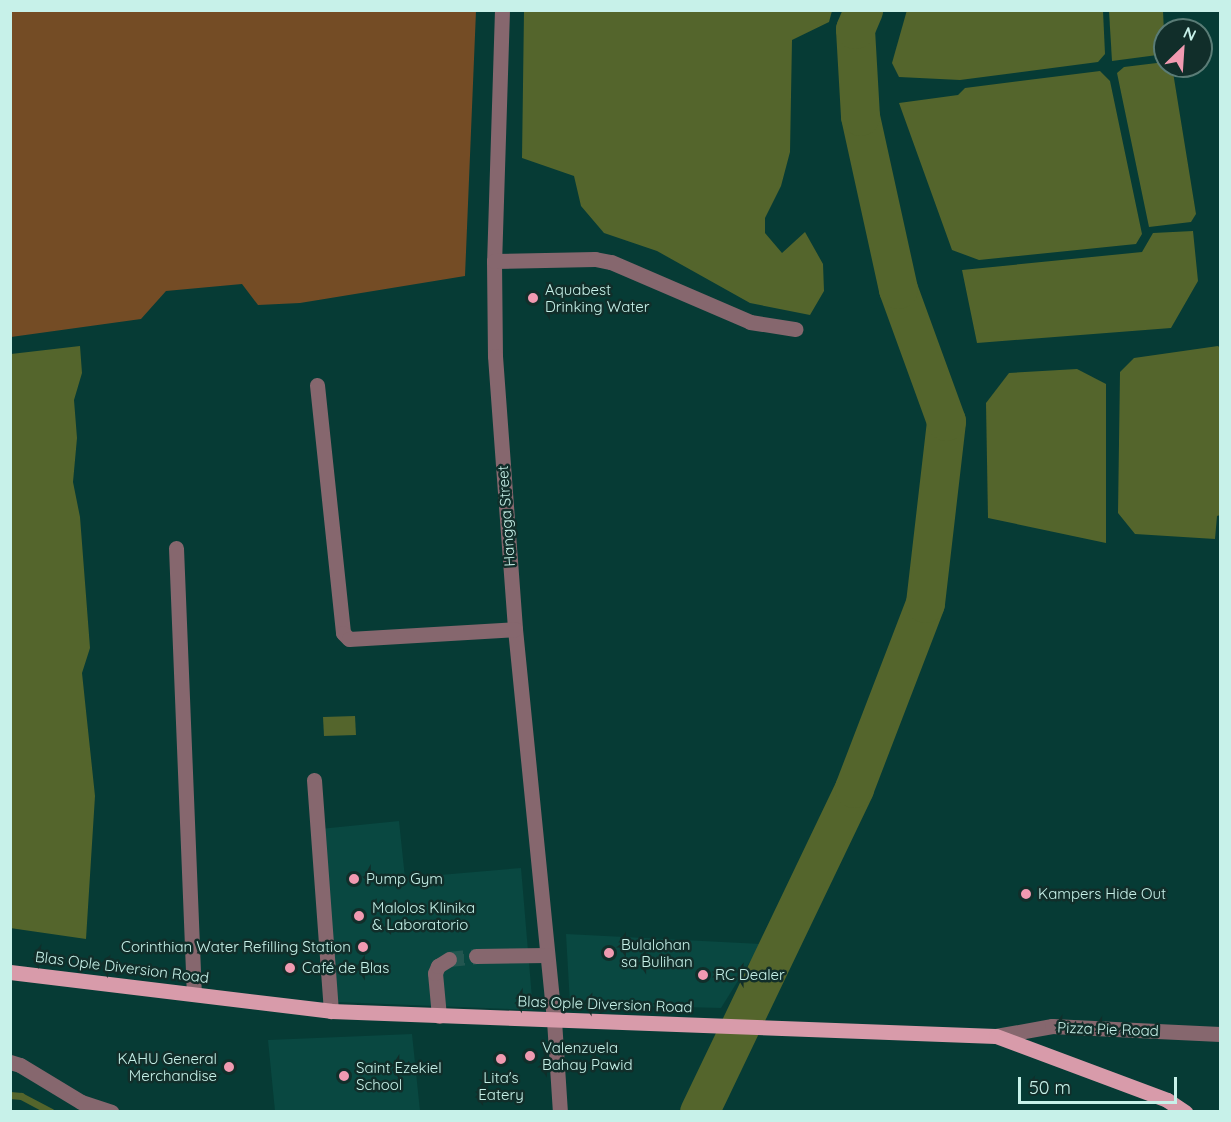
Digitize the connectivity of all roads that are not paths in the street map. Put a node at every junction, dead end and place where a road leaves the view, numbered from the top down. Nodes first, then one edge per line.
1 (502, 10) edge
2 (494, 261) junction
3 (795, 328) dead end
4 (317, 385) dead end
5 (176, 548) dead end
6 (515, 629) junction
7 (314, 780) dead end
8 (547, 955) junction
9 (476, 956) tunnel mouth
10 (449, 958) dead end
11 (10, 972) edge
12 (194, 993) junction
13 (331, 1011) junction
14 (439, 1016) junction
15 (554, 1020) junction
16 (1221, 1034) edge
17 (996, 1036) junction
18 (10, 1062) edge
19 (111, 1112) edge
20 (560, 1112) edge
21 (1185, 1112) edge

1 - 2 street, Hangga Street
2 - 3 street
2 - 6 street, Hangga Street
4 - 6 street
5 - 12 street
6 - 8 street, Hangga Street
7 - 13 street
8 - 9 street
8 - 15 street, Hangga Street
10 - 14 street
11 - 12 main road, Blas Ople Diversion Road
12 - 13 main road, Blas Ople Diversion Road
13 - 14 main road, Blas Ople Diversion Road
14 - 15 main road, Blas Ople Diversion Road
15 - 17 main road, Blas Ople Diversion Road
15 - 20 street, Hangga Street
16 - 17 street, Pizza Pie Road
17 - 21 main road, Blas Ople Diversion Road
18 - 19 street

